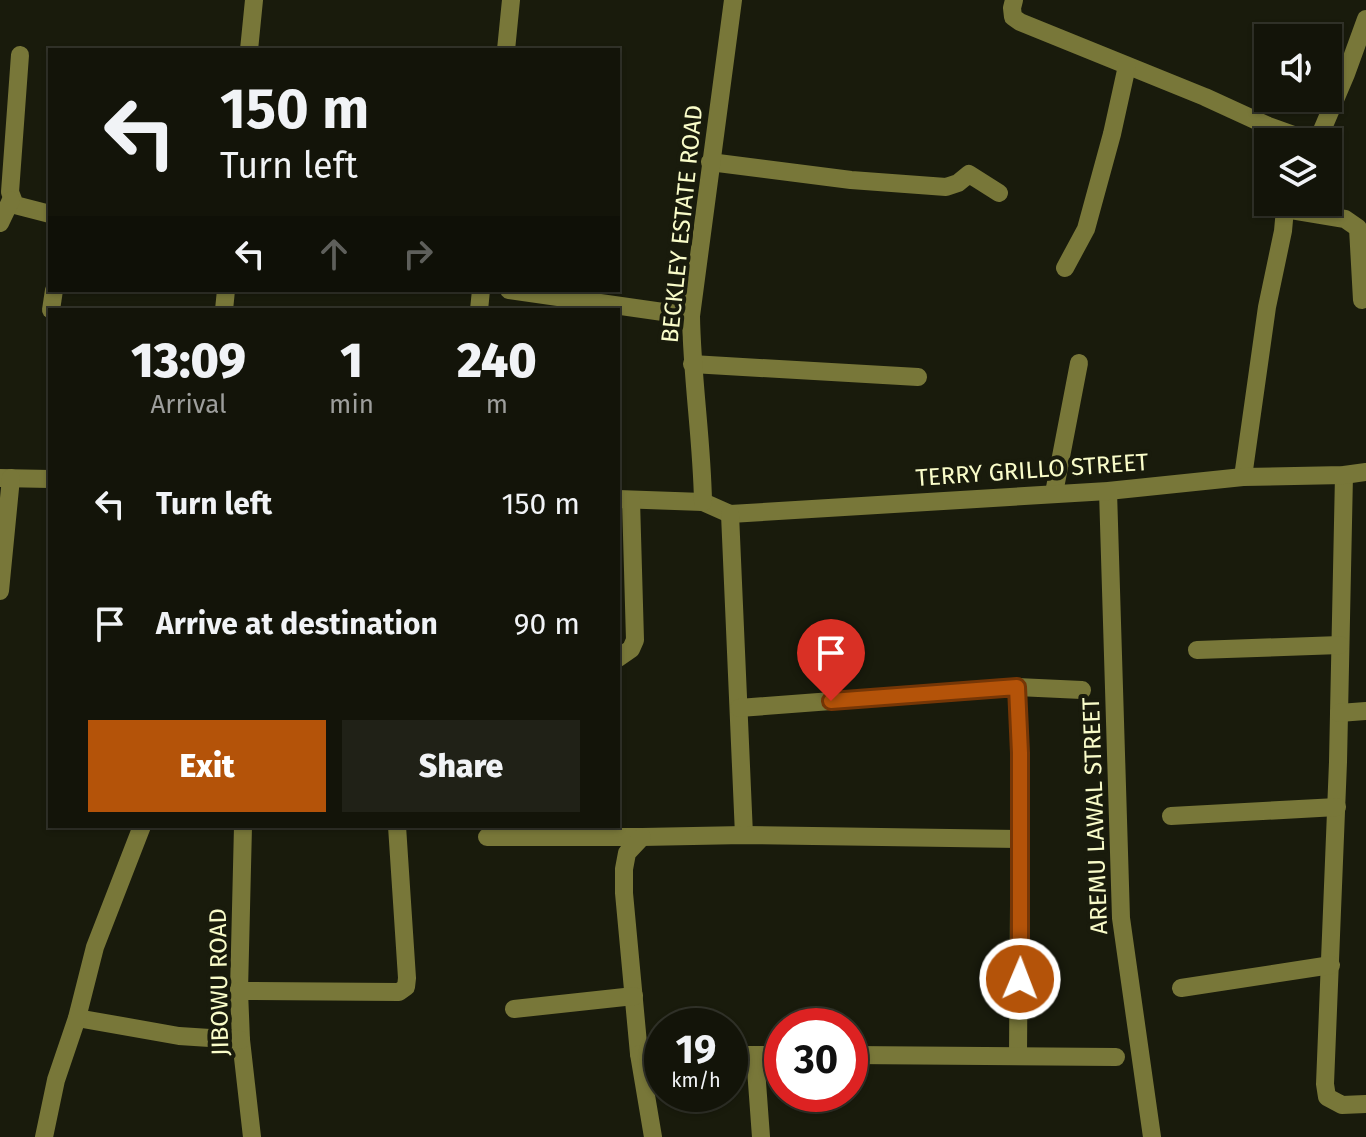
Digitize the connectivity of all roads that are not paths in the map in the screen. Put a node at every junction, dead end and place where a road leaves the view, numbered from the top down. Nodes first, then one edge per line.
1 (254, 0) edge
2 (511, 0) edge
3 (733, 0) edge
4 (1014, 0) edge
5 (1366, 19) edge
6 (249, 48) edge
7 (506, 48) edge
8 (20, 55) dead end
9 (1127, 66) junction
10 (1358, 67) edge
11 (1275, 128) edge
12 (1323, 128) edge
13 (710, 162) junction
14 (999, 193) dead end
15 (11, 200) junction
16 (48, 214) edge
17 (1285, 216) edge
18 (1332, 216) edge
19 (0, 223) edge
20 (1065, 268) dead end
21 (523, 292) edge
22 (1362, 300) dead end
23 (691, 316) junction
24 (1079, 363) dead end
25 (692, 364) junction
26 (918, 377) dead end
27 (1366, 472) edge
28 (1344, 475) junction
29 (1243, 477) junction
30 (6, 478) edge
31 (48, 479) edge
32 (1108, 491) junction
33 (1054, 493) junction
34 (625, 500) edge
35 (703, 502) junction
36 (730, 514) junction
37 (0, 591) edge
38 (1340, 645) junction
39 (1197, 650) dead end
40 (620, 657) edge
41 (1017, 687) junction
42 (1082, 690) dead end
43 (739, 708) junction
44 (1366, 711) edge
45 (1339, 713) junction
46 (1337, 807) junction
47 (1171, 816) dead end
48 (141, 828) edge
49 (243, 828) edge
50 (397, 828) edge
51 (744, 835) junction
52 (487, 837) dead end
53 (642, 837) junction
54 (1020, 839) junction
55 (1331, 965) junction
56 (1181, 988) dead end
57 (239, 991) junction
58 (634, 996) junction
59 (514, 1009) dead end
60 (77, 1018) junction
61 (241, 1040) junction
62 (639, 1054) junction
63 (644, 1054) edge
64 (748, 1055) edge
65 (755, 1055) junction
66 (764, 1055) edge
67 (868, 1055) edge
68 (1018, 1056) junction
69 (1116, 1057) dead end
70 (1366, 1104) edge
71 (44, 1137) edge
72 (252, 1137) edge
73 (653, 1137) edge
74 (761, 1137) edge
75 (1152, 1137) edge

1 - 6 street
2 - 7 street
3 - 13 street, BECKLEY ESTATE ROAD
4 - 9 street
5 - 10 street
8 - 15 street
9 - 11 street
9 - 20 street
10 - 12 street
13 - 14 street
13 - 23 street, BECKLEY ESTATE ROAD
15 - 16 street
15 - 19 street
17 - 29 street
18 - 22 street
21 - 23 street
23 - 25 street, BECKLEY ESTATE ROAD
24 - 33 street
25 - 26 street
25 - 35 street, BECKLEY ESTATE ROAD
27 - 28 street, TERRY GRILLO STREET
28 - 29 street, TERRY GRILLO STREET
28 - 38 street
29 - 32 street, TERRY GRILLO STREET
30 - 31 street
30 - 37 street
32 - 33 street, TERRY GRILLO STREET
32 - 75 street, AREMU LAWAL STREET
33 - 36 street, TERRY GRILLO STREET
34 - 35 street
34 - 40 street
35 - 36 street, TERRY GRILLO STREET
36 - 43 street
38 - 39 street
38 - 45 street
41 - 42 street
41 - 43 street
41 - 54 street
43 - 51 street
44 - 45 street
45 - 46 street
46 - 47 street
46 - 55 street
48 - 60 street
49 - 57 street, JIBOWU ROAD
50 - 57 street
51 - 53 street
51 - 54 street
52 - 53 street
53 - 58 street
54 - 68 street
55 - 56 street
55 - 70 street
57 - 61 street, JIBOWU ROAD
58 - 59 street
58 - 62 street
60 - 61 street
60 - 71 street
61 - 72 street, JIBOWU ROAD
62 - 63 street
62 - 73 street
64 - 65 street
65 - 66 street
65 - 74 street
67 - 68 street
68 - 69 street

